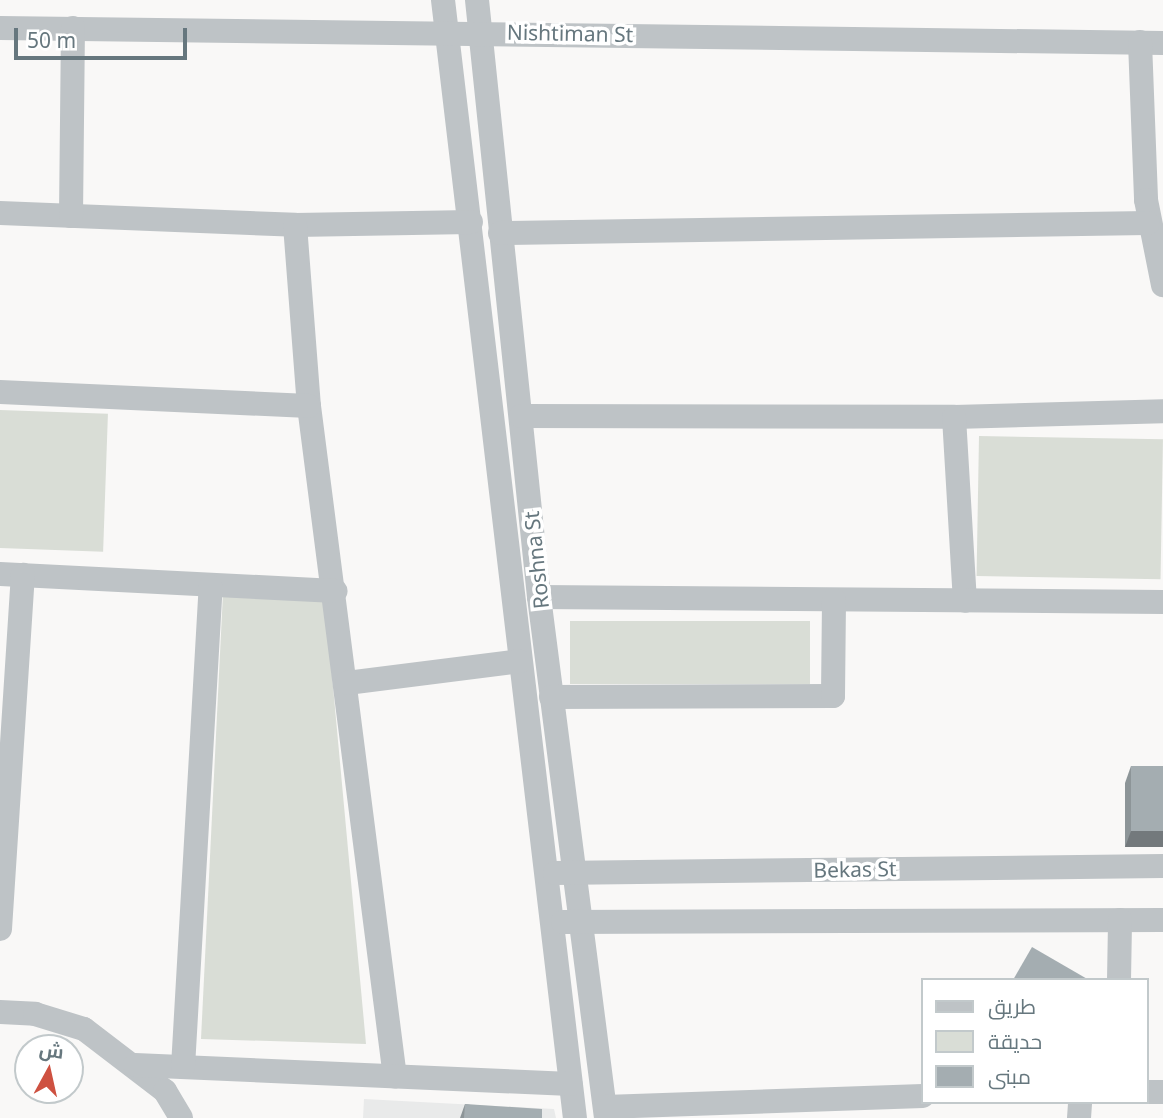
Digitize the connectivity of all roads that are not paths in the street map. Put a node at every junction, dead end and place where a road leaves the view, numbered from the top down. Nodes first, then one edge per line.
1 (443, 0) edge
2 (477, 0) edge
3 (0, 28) edge
4 (73, 28) junction
5 (480, 32) junction
6 (447, 33) junction
7 (1152, 42) edge
8 (0, 213) edge
9 (71, 216) junction
10 (471, 222) junction
11 (1148, 223) junction
12 (295, 225) junction
13 (500, 233) junction
14 (1163, 285) edge
15 (0, 392) edge
16 (309, 406) junction
17 (1163, 411) edge
18 (522, 416) junction
19 (954, 417) junction
20 (11, 575) edge
21 (211, 587) junction
22 (336, 591) junction
23 (539, 597) junction
24 (834, 600) junction
25 (965, 601) junction
26 (1163, 602) edge
27 (520, 661) junction
28 (347, 682) junction
29 (551, 697) junction
30 (4, 746) edge
31 (1163, 866) edge
32 (571, 872) junction
33 (547, 873) junction
34 (1120, 920) junction
35 (1163, 920) edge
36 (552, 922) junction
37 (577, 922) junction
38 (0, 929) edge
39 (1119, 978) edge
40 (0, 1012) edge
41 (135, 1065) junction
42 (183, 1067) junction
43 (396, 1077) junction
44 (571, 1084) junction
45 (922, 1097) edge
46 (605, 1112) edge
47 (181, 1118) edge
48 (575, 1118) edge

1 - 6 street, Roshna St
2 - 5 street, Roshna St
3 - 4 street, Nishtiman St
4 - 6 street, Nishtiman St
4 - 9 street
5 - 6 street, Nishtiman St
5 - 7 street, Nishtiman St
5 - 13 street, Roshna St
6 - 10 street, Roshna St
7 - 11 street
8 - 9 street
9 - 12 street
10 - 12 street
10 - 27 street, Roshna St
11 - 13 street
11 - 14 street
12 - 16 street
13 - 18 street, Roshna St
15 - 16 street
16 - 22 street
17 - 19 street
18 - 19 street
18 - 23 street, Roshna St
19 - 25 street
20 - 21 street
20 - 30 street
21 - 22 street
21 - 42 street
22 - 28 street
23 - 24 street
23 - 29 street, Roshna St
24 - 25 street
24 - 29 street
25 - 26 street
27 - 28 street
27 - 33 street, Roshna St
28 - 43 street
29 - 32 street, Roshna St
30 - 38 street
31 - 32 street, Bekas St
32 - 33 street, Bekas St
32 - 37 street, Roshna St
33 - 36 street, Roshna St
34 - 35 street
34 - 37 street
34 - 39 street
36 - 37 street
36 - 44 street, Roshna St
37 - 46 street, Roshna St
40 - 41 street
41 - 42 street
41 - 47 street
42 - 43 street
43 - 44 street
44 - 48 street, Roshna St
45 - 46 street

